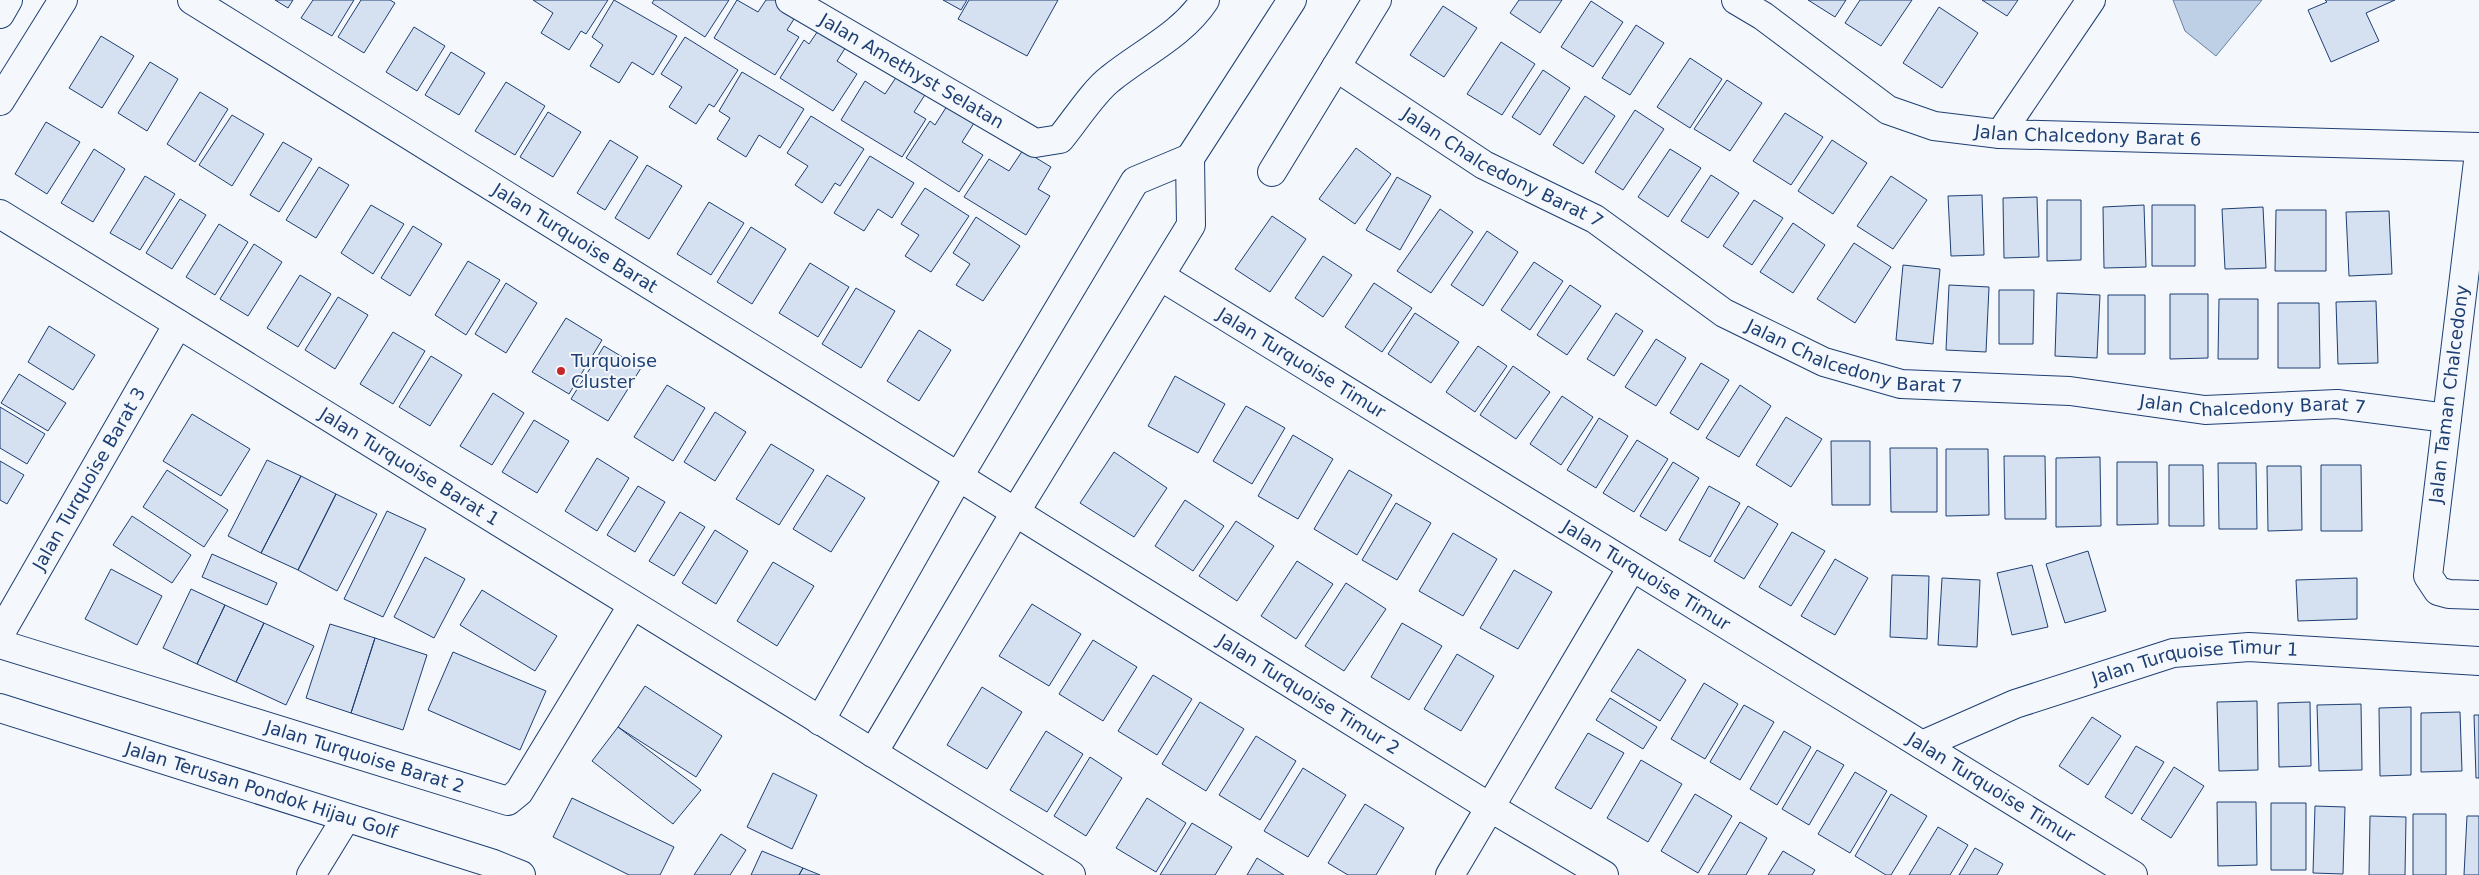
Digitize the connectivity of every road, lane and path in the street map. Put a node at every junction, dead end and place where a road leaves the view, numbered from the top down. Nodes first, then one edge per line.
1 (8, 0) edge
2 (63, 0) edge
3 (192, 0) edge
4 (790, 0) edge
5 (1205, 0) edge
6 (1292, 0) edge
7 (1377, 0) edge
8 (1736, 0) edge
9 (2092, 0) edge
10 (0, 14) edge
11 (1336, 67) junction
12 (0, 101) edge
13 (2000, 134) junction
14 (2479, 147) edge
15 (2479, 153) edge
16 (1190, 158) junction
17 (1272, 172) dead end
18 (0, 214) edge
19 (1160, 276) junction
20 (178, 324) junction
21 (2447, 418) junction
22 (959, 476) junction
23 (1016, 511) junction
24 (1632, 568) junction
25 (2479, 595) edge
26 (632, 606) junction
27 (0, 634) edge
28 (0, 644) edge
29 (2479, 661) edge
30 (0, 708) edge
31 (820, 721) junction
32 (1922, 745) junction
33 (873, 753) junction
34 (1491, 808) junction
35 (346, 818) junction
36 (312, 875) edge
37 (521, 875) edge
38 (1071, 875) edge
39 (1450, 875) edge
40 (1604, 875) edge
41 (2133, 875) edge

1 - 10 street
2 - 12 street
3 - 22 street, Jalan Turquoise Barat
4 - 5 street, Jalan Amethyst Selatan
6 - 16 street
7 - 11 street
8 - 13 street, Jalan Chalcedony Barat 6
9 - 13 street
11 - 17 street
11 - 21 street, Jalan Chalcedony Barat 7
13 - 14 street, Jalan Chalcedony Barat 6
15 - 21 street, Jalan Taman Chalcedony
16 - 19 street
16 - 22 street
18 - 20 street, Jalan Turquoise Barat 1
19 - 23 street
19 - 24 street, Jalan Turquoise Timur
20 - 26 street, Jalan Turquoise Barat 1
20 - 27 street, Jalan Turquoise Barat 3
21 - 25 street, Jalan Taman Chalcedony
22 - 23 street, Jalan Turquoise Barat
22 - 31 street
23 - 33 street
23 - 34 street, Jalan Turquoise Timur 2
24 - 32 street, Jalan Turquoise Timur
24 - 34 street
26 - 28 street, Jalan Turquoise Barat 2
26 - 31 street, Jalan Turquoise Barat 1
29 - 32 street, Jalan Turquoise Timur 1
30 - 35 street, Jalan Terusan Pondok Hijau Golf
31 - 33 street, Jalan Turquoise Barat 1
32 - 41 street, Jalan Turquoise Timur
33 - 38 street, Jalan Turquoise Barat 1
34 - 39 street
34 - 40 street, Jalan Turquoise Timur 2
35 - 36 street
35 - 37 street, Jalan Terusan Pondok Hijau Golf

